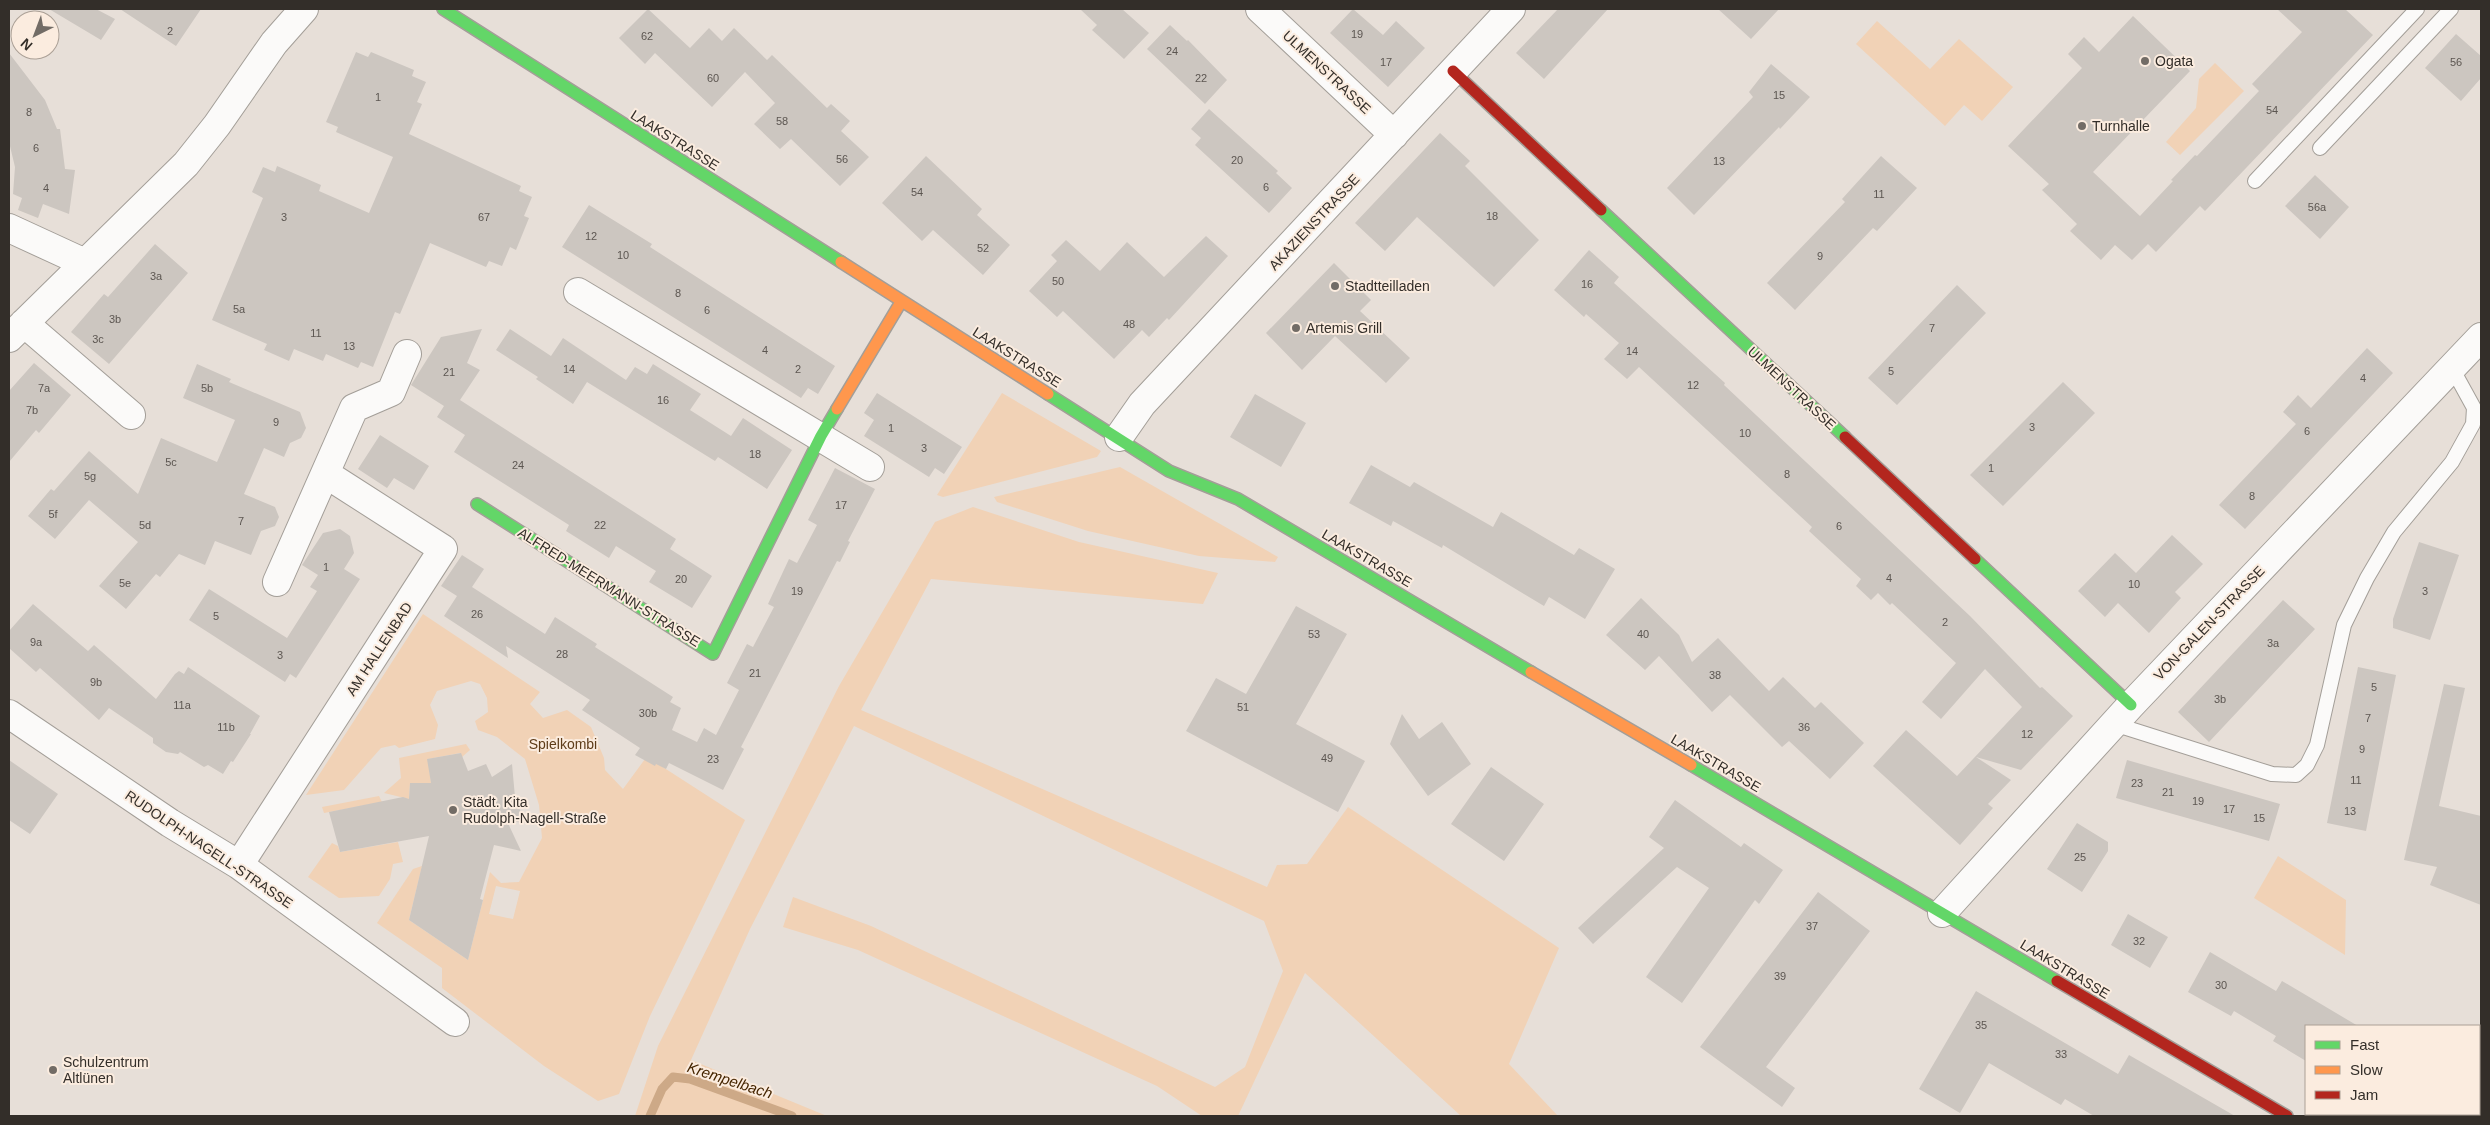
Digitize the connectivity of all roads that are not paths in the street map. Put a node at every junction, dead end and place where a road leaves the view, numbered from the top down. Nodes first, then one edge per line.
1 (304, 9) edge
2 (443, 9) edge
3 (1260, 9) edge
4 (1512, 9) edge
5 (2417, 9) edge
6 (2451, 9) edge
7 (1453, 71) junction
8 (1394, 135) junction
9 (2320, 148) dead end
10 (2255, 182) dead end
11 (9, 228) edge
12 (85, 263) junction
13 (578, 292) dead end
14 (901, 302) junction
15 (17, 330) edge
16 (2481, 337) edge
17 (407, 354) dead end
18 (2452, 368) junction
19 (131, 415) dead end
20 (821, 436) junction
21 (1119, 437) junction
22 (870, 467) dead end
23 (326, 474) junction
24 (477, 504) dead end
25 (276, 582) dead end
26 (9, 714) edge
27 (2122, 714) junction
28 (238, 865) junction
29 (1942, 913) junction
30 (455, 1022) dead end
31 (2287, 1116) edge

1 - 12 street
2 - 14 street, LAAKSTRASSE
3 - 8 street, ULMENSTRASSE
4 - 7 street, AKAZIENSTRASSE
5 - 10 lane
6 - 9 lane
7 - 8 street, AKAZIENSTRASSE
7 - 27 street, ULMENSTRASSE
8 - 21 street, AKAZIENSTRASSE
11 - 12 street
12 - 15 street
13 - 20 street
14 - 20 street, ALFRED-MEERMANN-STRASSE
14 - 21 street, LAAKSTRASSE
15 - 19 street
16 - 18 street, VON-GALEN-STRASSE
17 - 23 street
18 - 27 street, VON-GALEN-STRASSE
18 - 27 lane
20 - 22 street
20 - 24 street, ALFRED-MEERMANN-STRASSE
21 - 29 street, LAAKSTRASSE
23 - 25 street
23 - 28 street, AM HALLENBAD
26 - 28 street, RUDOLPH-NAGELL-STRASSE
27 - 29 street, VON-GALEN-STRASSE
28 - 30 street, RUDOLPH-NAGELL-STRASSE
29 - 31 street, LAAKSTRASSE

